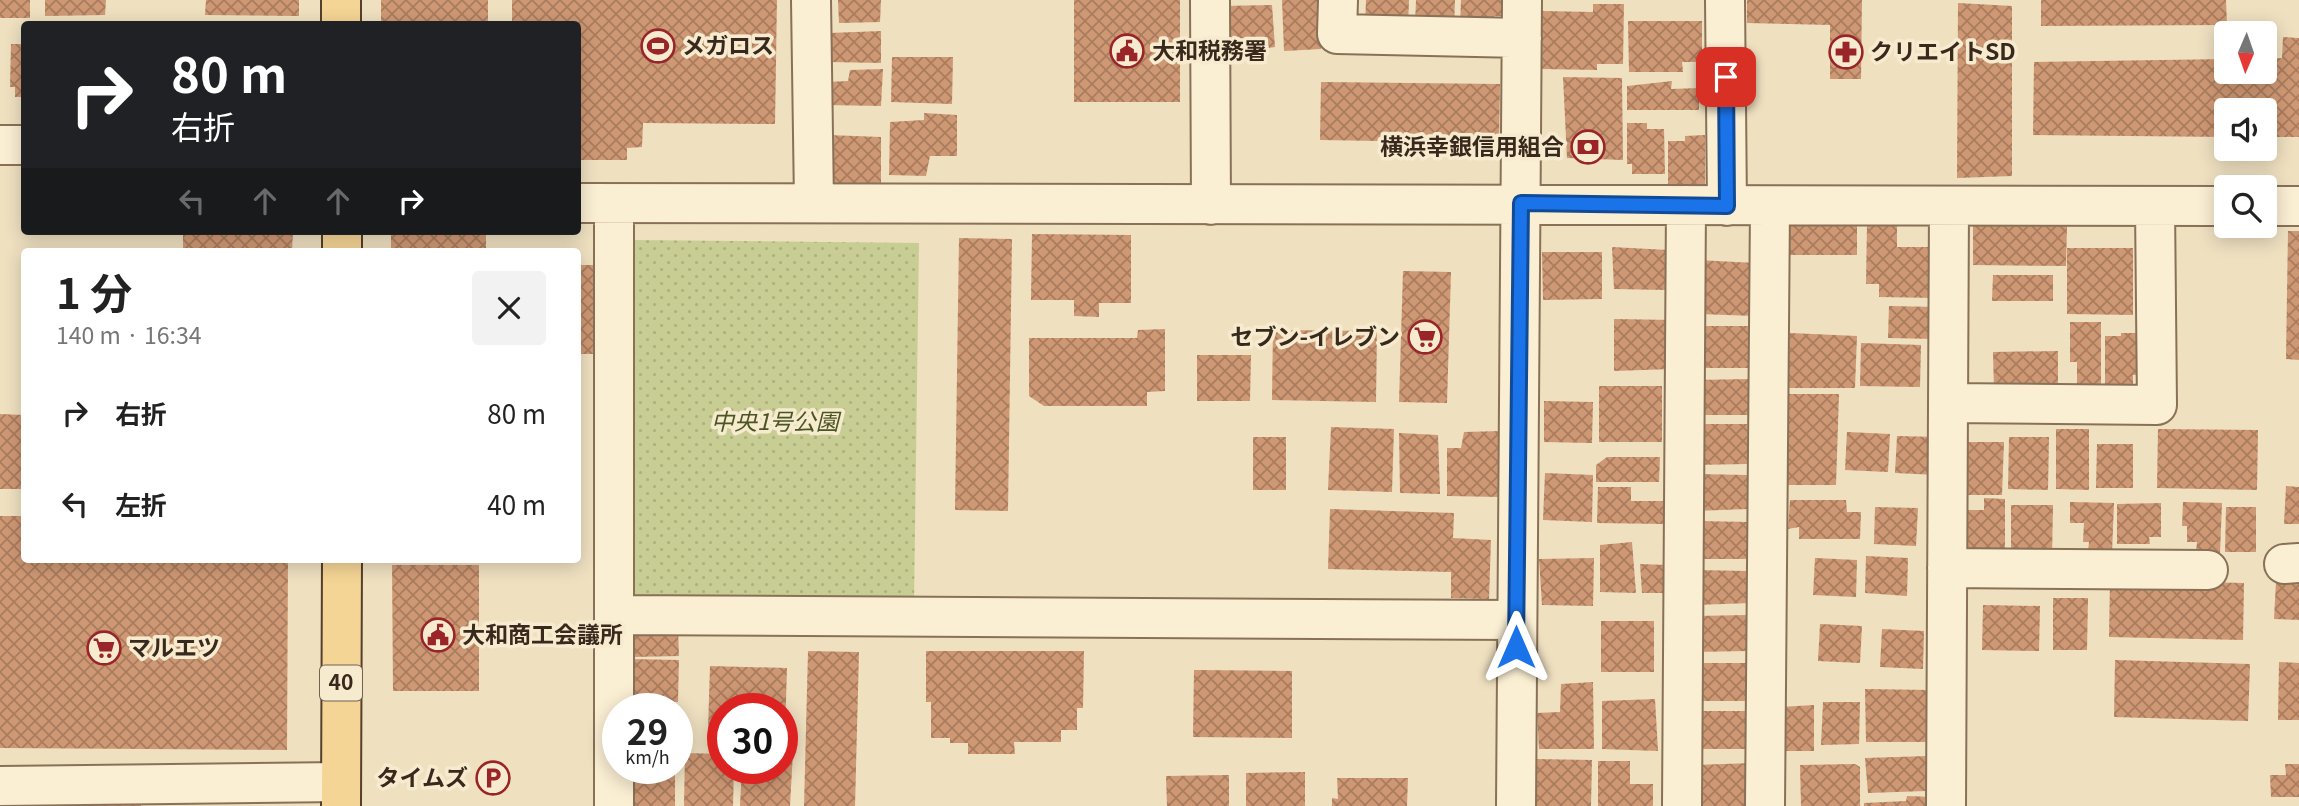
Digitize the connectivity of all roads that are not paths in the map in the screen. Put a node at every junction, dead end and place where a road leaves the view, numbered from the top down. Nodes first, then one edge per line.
1 (341, 0) edge
2 (811, 0) edge
3 (1209, 0) edge
4 (1338, 0) edge
5 (1522, 0) edge
6 (1725, 0) edge
7 (341, 21) edge
8 (1522, 38) junction
9 (0, 145) edge
10 (21, 145) edge
11 (814, 202) junction
12 (1521, 203) junction
13 (596, 204) edge
14 (1212, 205) junction
15 (1686, 205) junction
16 (1727, 206) junction
17 (1770, 206) junction
18 (2155, 206) junction
19 (2214, 206) edge
20 (2277, 206) edge
21 (2299, 206) edge
22 (1949, 207) junction
23 (1948, 403) junction
24 (342, 563) edge
25 (1947, 568) junction
26 (2208, 570) dead end
27 (614, 615) junction
28 (1515, 620) junction
29 (0, 786) edge
30 (341, 794) edge
31 (614, 806) edge
32 (1516, 806) edge
33 (1682, 806) edge
34 (1765, 806) edge
35 (1945, 806) edge

1 - 7 main road
2 - 11 street
3 - 14 street
4 - 8 street
5 - 8 street
6 - 16 street
8 - 12 street
9 - 10 street
11 - 13 street
11 - 14 street
12 - 14 street
12 - 15 street
12 - 28 street
13 - 27 street
15 - 16 street
15 - 33 street
16 - 17 street
17 - 22 street
17 - 34 street
18 - 19 street
18 - 22 street
18 - 23 street
20 - 21 street
22 - 23 street
23 - 25 street
24 - 30 main road, 40
25 - 26 street
25 - 35 street
27 - 28 street
27 - 31 street
28 - 32 street
29 - 30 street

